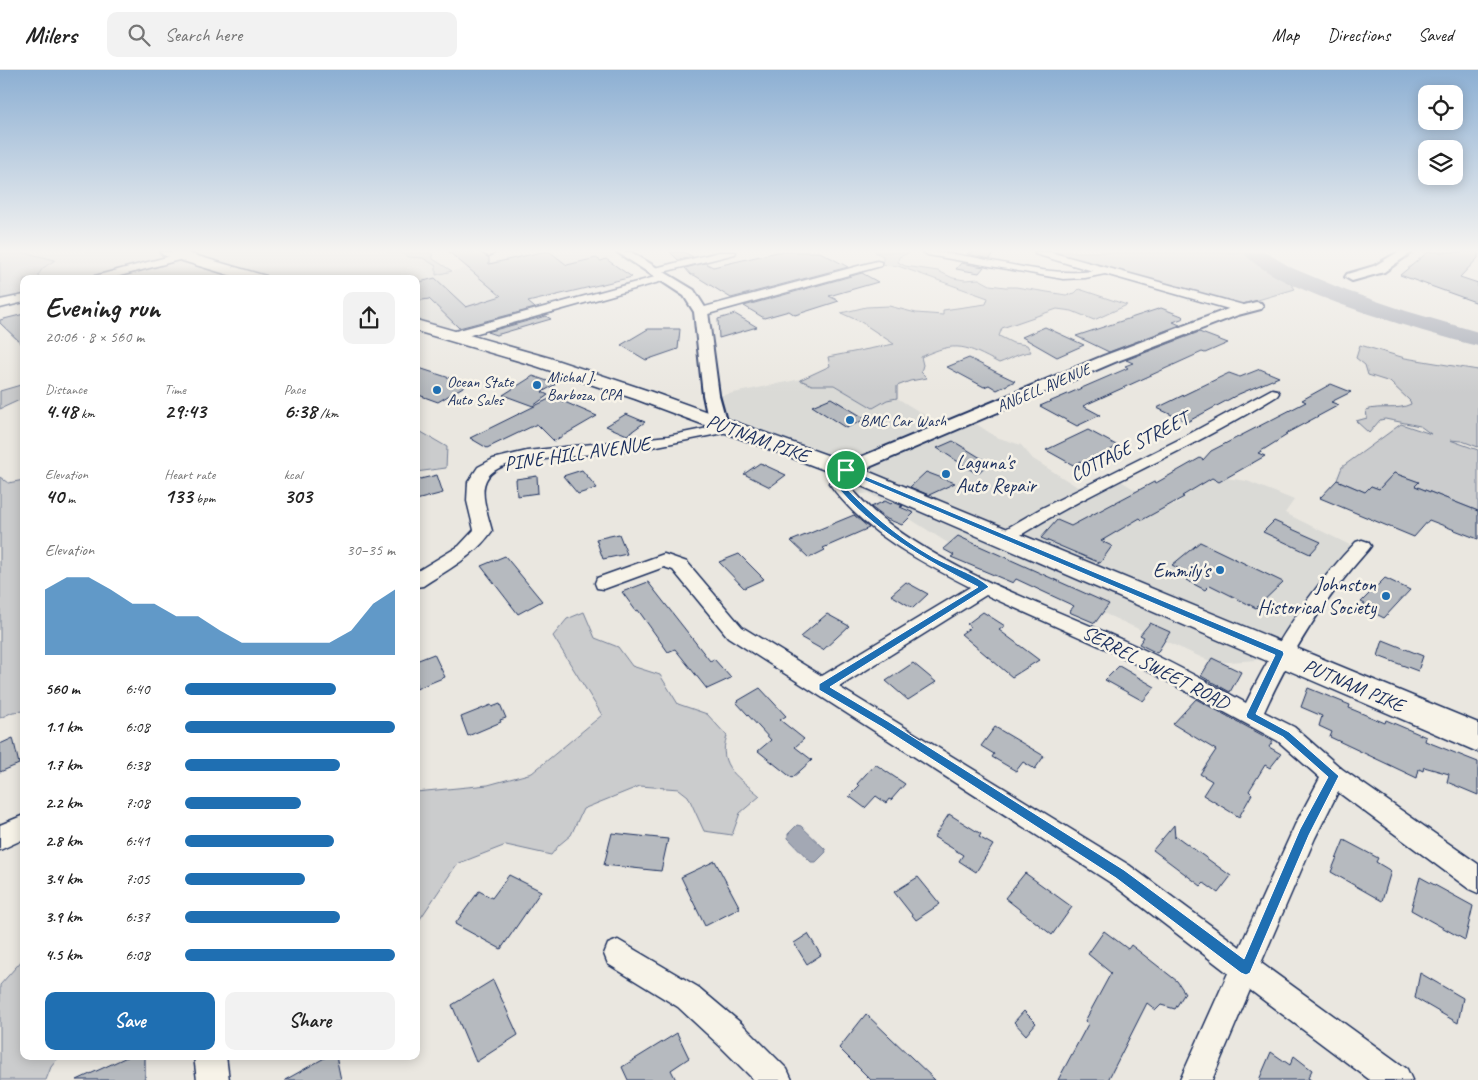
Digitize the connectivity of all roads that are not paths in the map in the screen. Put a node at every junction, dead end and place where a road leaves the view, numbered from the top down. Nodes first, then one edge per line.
1 (19, 299) edge
2 (576, 299) edge
3 (693, 299) edge
4 (748, 299) edge
5 (1215, 299) edge
6 (0, 304) edge
7 (1250, 308) joint
8 (701, 312) junction
9 (420, 326) edge
10 (452, 336) junction
11 (1272, 393) dead end
12 (723, 426) junction
13 (846, 470) junction
14 (1005, 537) junction
15 (1362, 546) dead end
16 (420, 578) edge
17 (604, 583) dead end
18 (985, 587) junction
19 (1280, 654) junction
20 (822, 687) junction
21 (1251, 715) junction
22 (1478, 738) edge
23 (1334, 776) junction
24 (20, 828) edge
25 (0, 838) edge
26 (1478, 880) edge
27 (618, 954) dead end
28 (1246, 969) junction
29 (210, 1060) edge
30 (213, 1080) edge
31 (776, 1080) edge
32 (1196, 1080) edge
33 (1396, 1080) edge

1 - 6 street
2 - 10 street
3 - 8 street
4 - 8 street
5 - 7 street
7 - 13 street, ANGELL AVENUE
8 - 12 street
9 - 10 main road, PUTNAM PIKE
10 - 12 main road, PUTNAM PIKE
11 - 14 street, COTTAGE STREET
12 - 13 main road, PUTNAM PIKE
12 - 16 street, PINE HILL AVENUE
13 - 14 main road, PUTNAM PIKE
13 - 18 street, SERREL SWEET ROAD
14 - 19 main road, PUTNAM PIKE
15 - 19 street
17 - 20 street
18 - 20 street
18 - 21 street, SERREL SWEET ROAD
19 - 21 street
19 - 22 main road, PUTNAM PIKE
20 - 28 street
21 - 23 street, SERREL SWEET ROAD
23 - 26 street, SERREL SWEET ROAD
23 - 28 street
24 - 25 street
27 - 31 street
28 - 32 street
28 - 33 street
29 - 30 street

